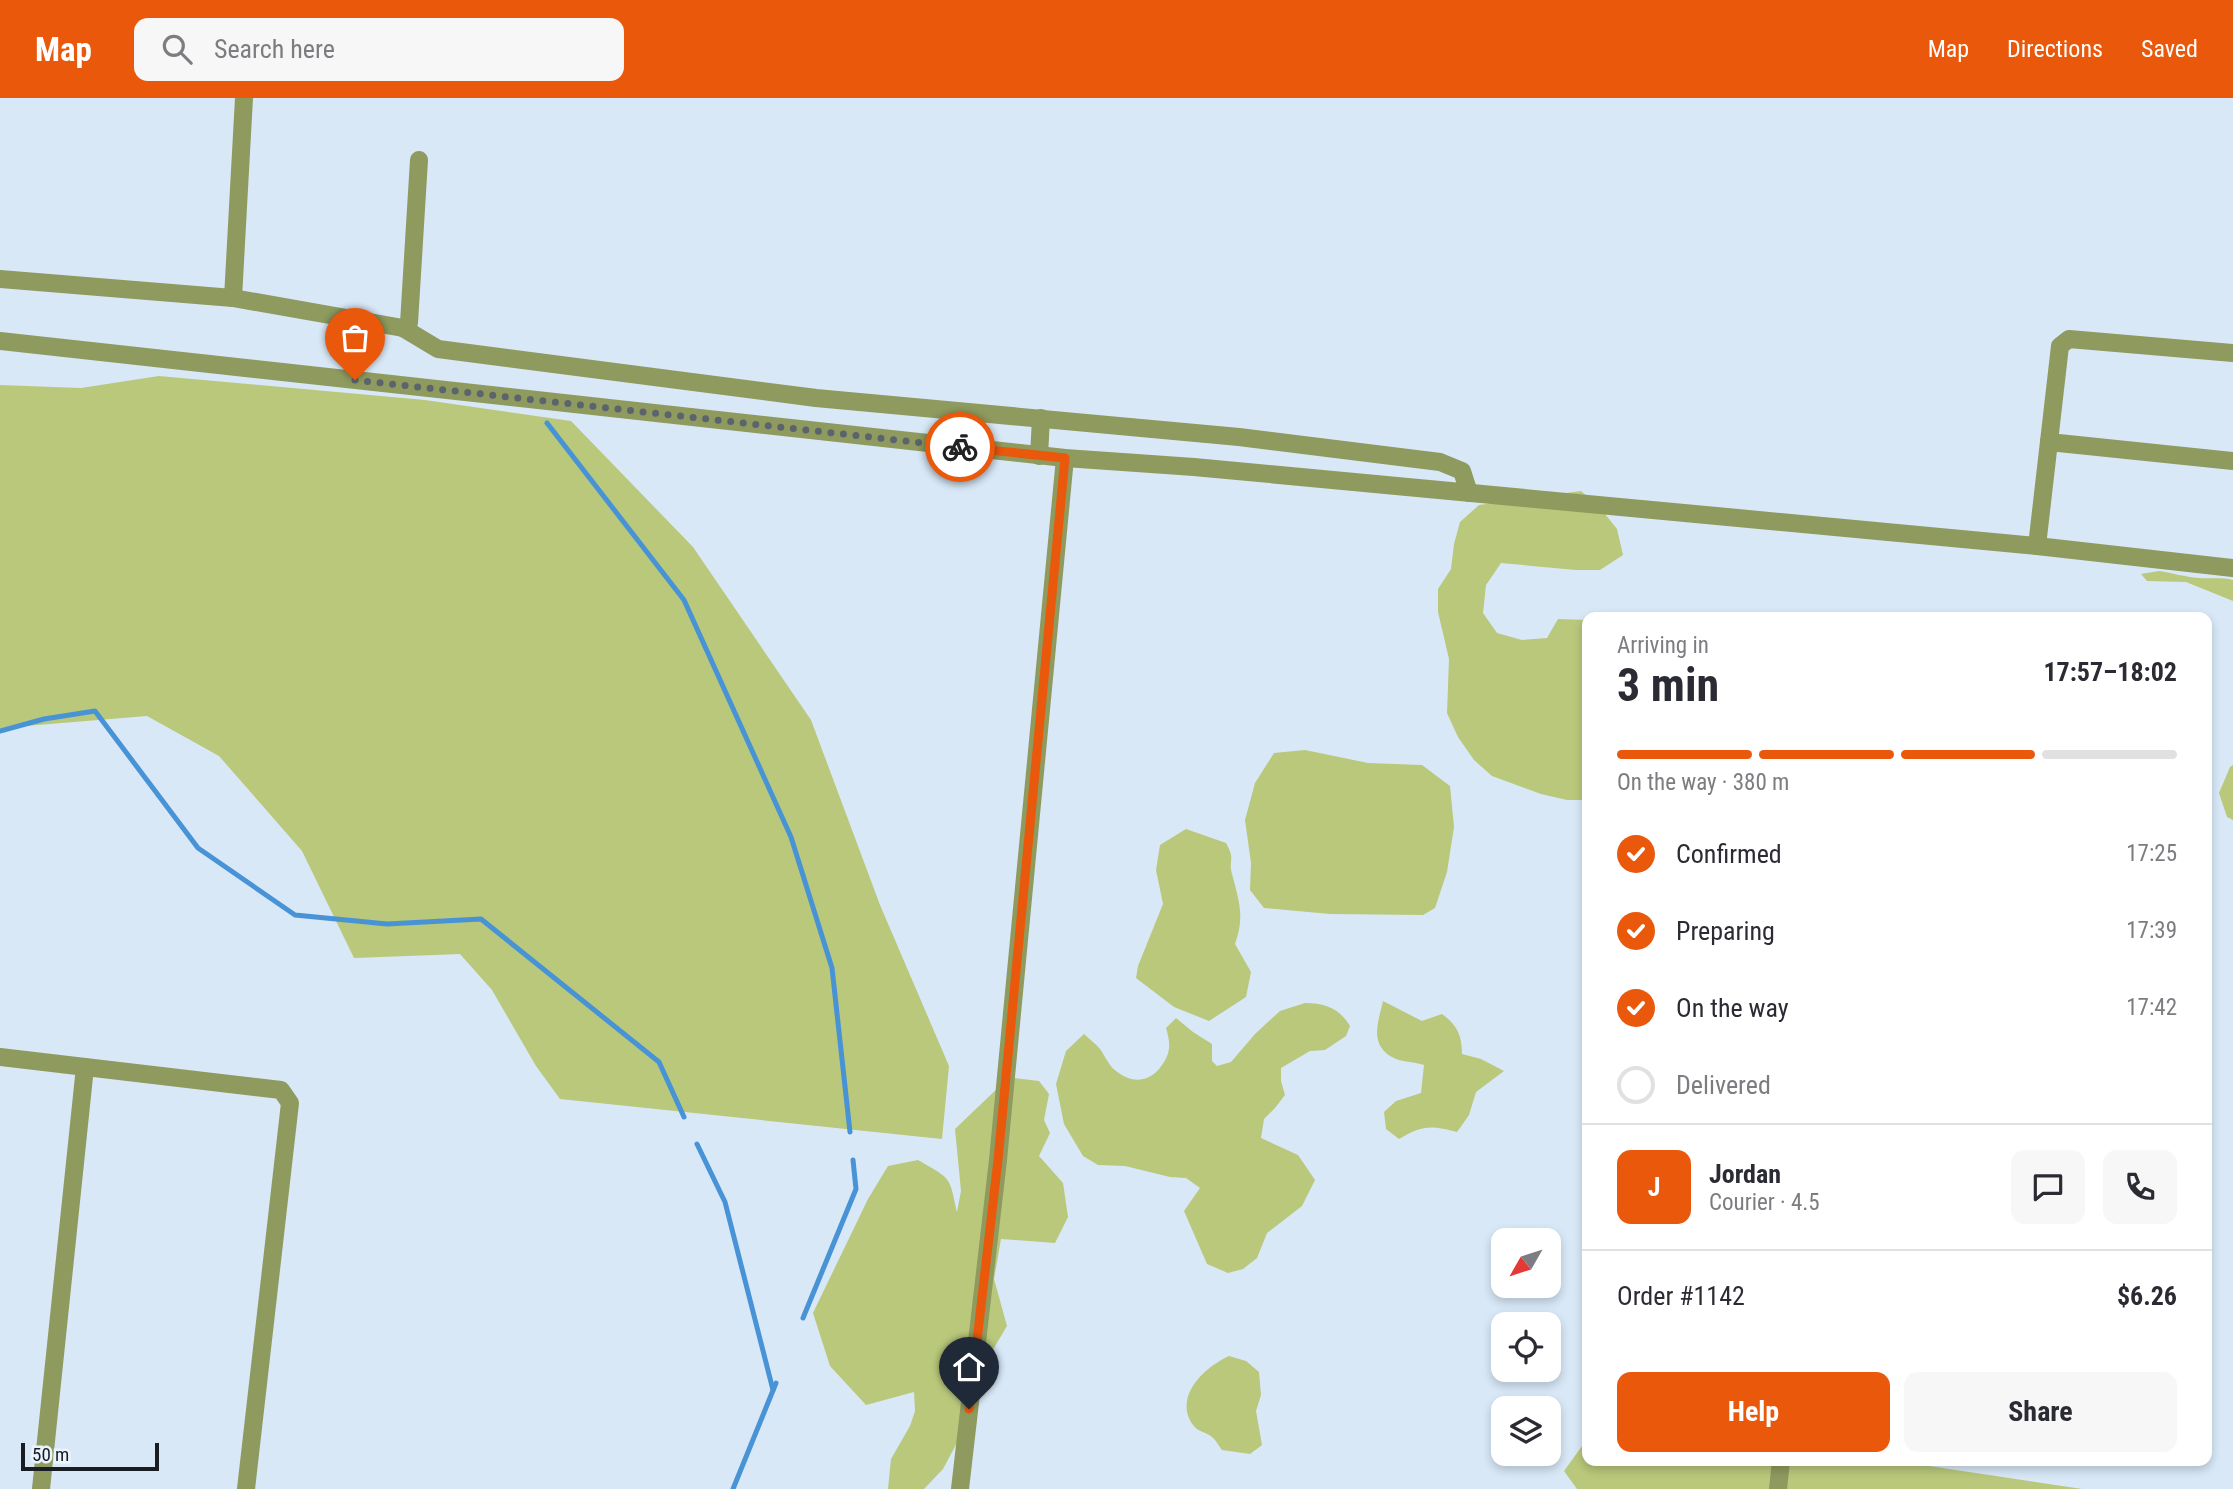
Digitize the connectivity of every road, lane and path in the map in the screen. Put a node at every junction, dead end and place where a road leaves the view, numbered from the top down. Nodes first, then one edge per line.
1 (244, 98) edge
2 (419, 160) dead end
3 (0, 278) edge
4 (233, 298) junction
5 (403, 328) junction
6 (0, 341) edge
7 (2233, 353) edge
8 (1041, 418) junction
9 (2049, 442) junction
10 (1039, 456) junction
11 (1065, 458) junction
12 (2233, 461) edge
13 (1469, 493) junction
14 (2037, 545) junction
15 (2233, 568) edge
16 (0, 1057) edge
17 (85, 1067) junction
18 (1780, 1466) edge
19 (41, 1489) edge
20 (247, 1489) edge
21 (960, 1489) edge
22 (1778, 1489) edge

1 - 4 street
2 - 5 street
3 - 4 street
4 - 5 street
5 - 8 street
6 - 10 street
7 - 9 street
8 - 10 street
8 - 13 street
9 - 12 street
9 - 14 street
10 - 11 street
11 - 13 street
11 - 21 street
13 - 14 street
14 - 15 street
16 - 17 street
17 - 19 street
17 - 20 street
18 - 22 street

